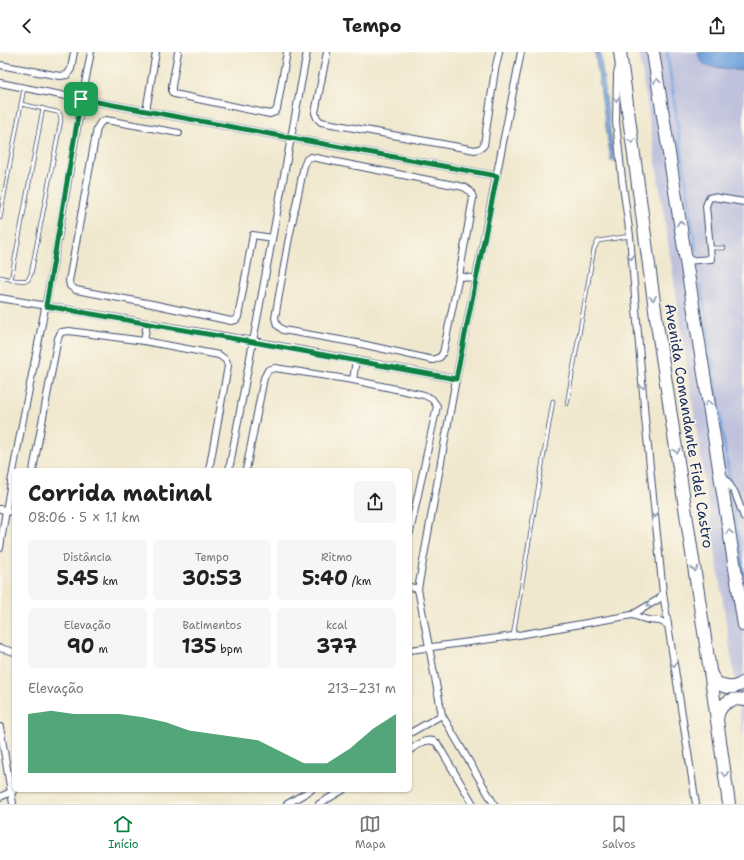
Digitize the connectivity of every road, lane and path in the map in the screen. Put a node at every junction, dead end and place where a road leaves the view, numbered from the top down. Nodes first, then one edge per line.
1 (74, 52) edge
2 (91, 52) edge
3 (156, 52) edge
4 (178, 52) edge
5 (287, 52) edge
6 (308, 52) edge
7 (327, 52) edge
8 (499, 52) edge
9 (521, 52) edge
10 (653, 52) edge
11 (621, 57) edge
12 (0, 65) edge
13 (0, 84) edge
14 (24, 88) junction
15 (81, 99) junction
16 (21, 104) junction
17 (43, 108) junction
18 (146, 111) junction
19 (179, 133) dead end
20 (291, 137) junction
21 (497, 176) junction
22 (0, 188) edge
23 (6, 189) junction
24 (744, 202) edge
25 (0, 218) edge
26 (630, 236) junction
27 (272, 238) junction
28 (710, 248) junction
29 (724, 248) dead end
30 (686, 261) junction
31 (459, 276) junction
32 (0, 277) edge
33 (476, 279) junction
34 (11, 280) junction
35 (0, 298) edge
36 (46, 306) junction
37 (147, 323) junction
38 (144, 341) junction
39 (253, 342) junction
40 (356, 360) junction
41 (456, 379) junction
42 (353, 380) junction
43 (553, 402) dead end
44 (567, 404) dead end
45 (33, 468) edge
46 (209, 468) edge
47 (228, 468) edge
48 (246, 468) edge
49 (719, 468) junction
50 (3, 510) edge
51 (744, 517) edge
52 (412, 523) edge
53 (0, 548) edge
54 (412, 588) edge
55 (418, 589) junction
56 (663, 593) junction
57 (632, 615) junction
58 (668, 625) junction
59 (744, 625) edge
60 (513, 636) junction
61 (429, 647) junction
62 (0, 648) edge
63 (412, 650) edge
64 (12, 651) edge
65 (710, 671) junction
66 (744, 682) edge
67 (744, 700) edge
68 (442, 715) junction
69 (718, 723) junction
70 (0, 727) edge
71 (412, 732) edge
72 (412, 749) edge
73 (12, 791) edge
74 (12, 792) edge
75 (308, 792) edge
76 (340, 792) edge
77 (0, 797) edge
78 (14, 804) edge
79 (287, 804) edge
80 (319, 804) edge
81 (473, 804) edge
82 (494, 804) edge
83 (696, 804) edge
84 (729, 804) edge

1 - 12 street
2 - 15 street
3 - 18 street
4 - 5 street
6 - 20 street
7 - 8 street
9 - 21 street
30 -> 10 highway, Avenida Comandante Fidel Castro
11 -> 26 street
11 -> 65 highway, Avenida Comandante Fidel Castro
13 - 14 street
14 - 15 street
14 - 16 lane
15 - 18 street
15 - 36 street
16 - 17 lane
16 - 23 lane
17 - 34 lane
17 - 34 lane
18 - 20 street
19 - 27 street
20 - 21 street
20 - 27 street
21 - 33 street
22 - 23 lane
23 - 25 lane
24 - 28 street
26 - 44 lane
26 -> 56 street
27 - 39 street
28 - 29 lane
28 - 30 street
49 -> 30 highway, Avenida Comandante Fidel Castro
31 - 31 street
31 - 33 street
32 - 34 lane
33 - 41 street
35 - 36 street
36 - 37 street
36 - 50 street
37 - 38 street
37 - 39 street
38 - 45 street
38 - 46 street
39 - 40 street
39 - 47 street
40 - 41 street
40 - 42 street
41 - 55 street
42 - 48 street
42 - 52 street
43 - 60 lane
49 - 51 street
59 -> 49 highway, Avenida Comandante Fidel Castro
50 - 53 street
54 - 55 street
55 - 61 street
56 -> 57 street
56 - 58 street
57 - 58 street
57 - 60 street
58 -> 83 street
60 - 61 street
61 - 63 street
61 - 68 street
62 - 64 street
65 - 66 highway
65 - 69 highway, Avenida Comandante Fidel Castro
67 - 69 highway
68 - 71 street
68 - 82 street
69 -> 84 highway, Avenida Comandante Fidel Castro
70 - 73 street
72 - 81 street
73 - 77 street
74 - 78 street
75 - 79 street
76 - 80 street

